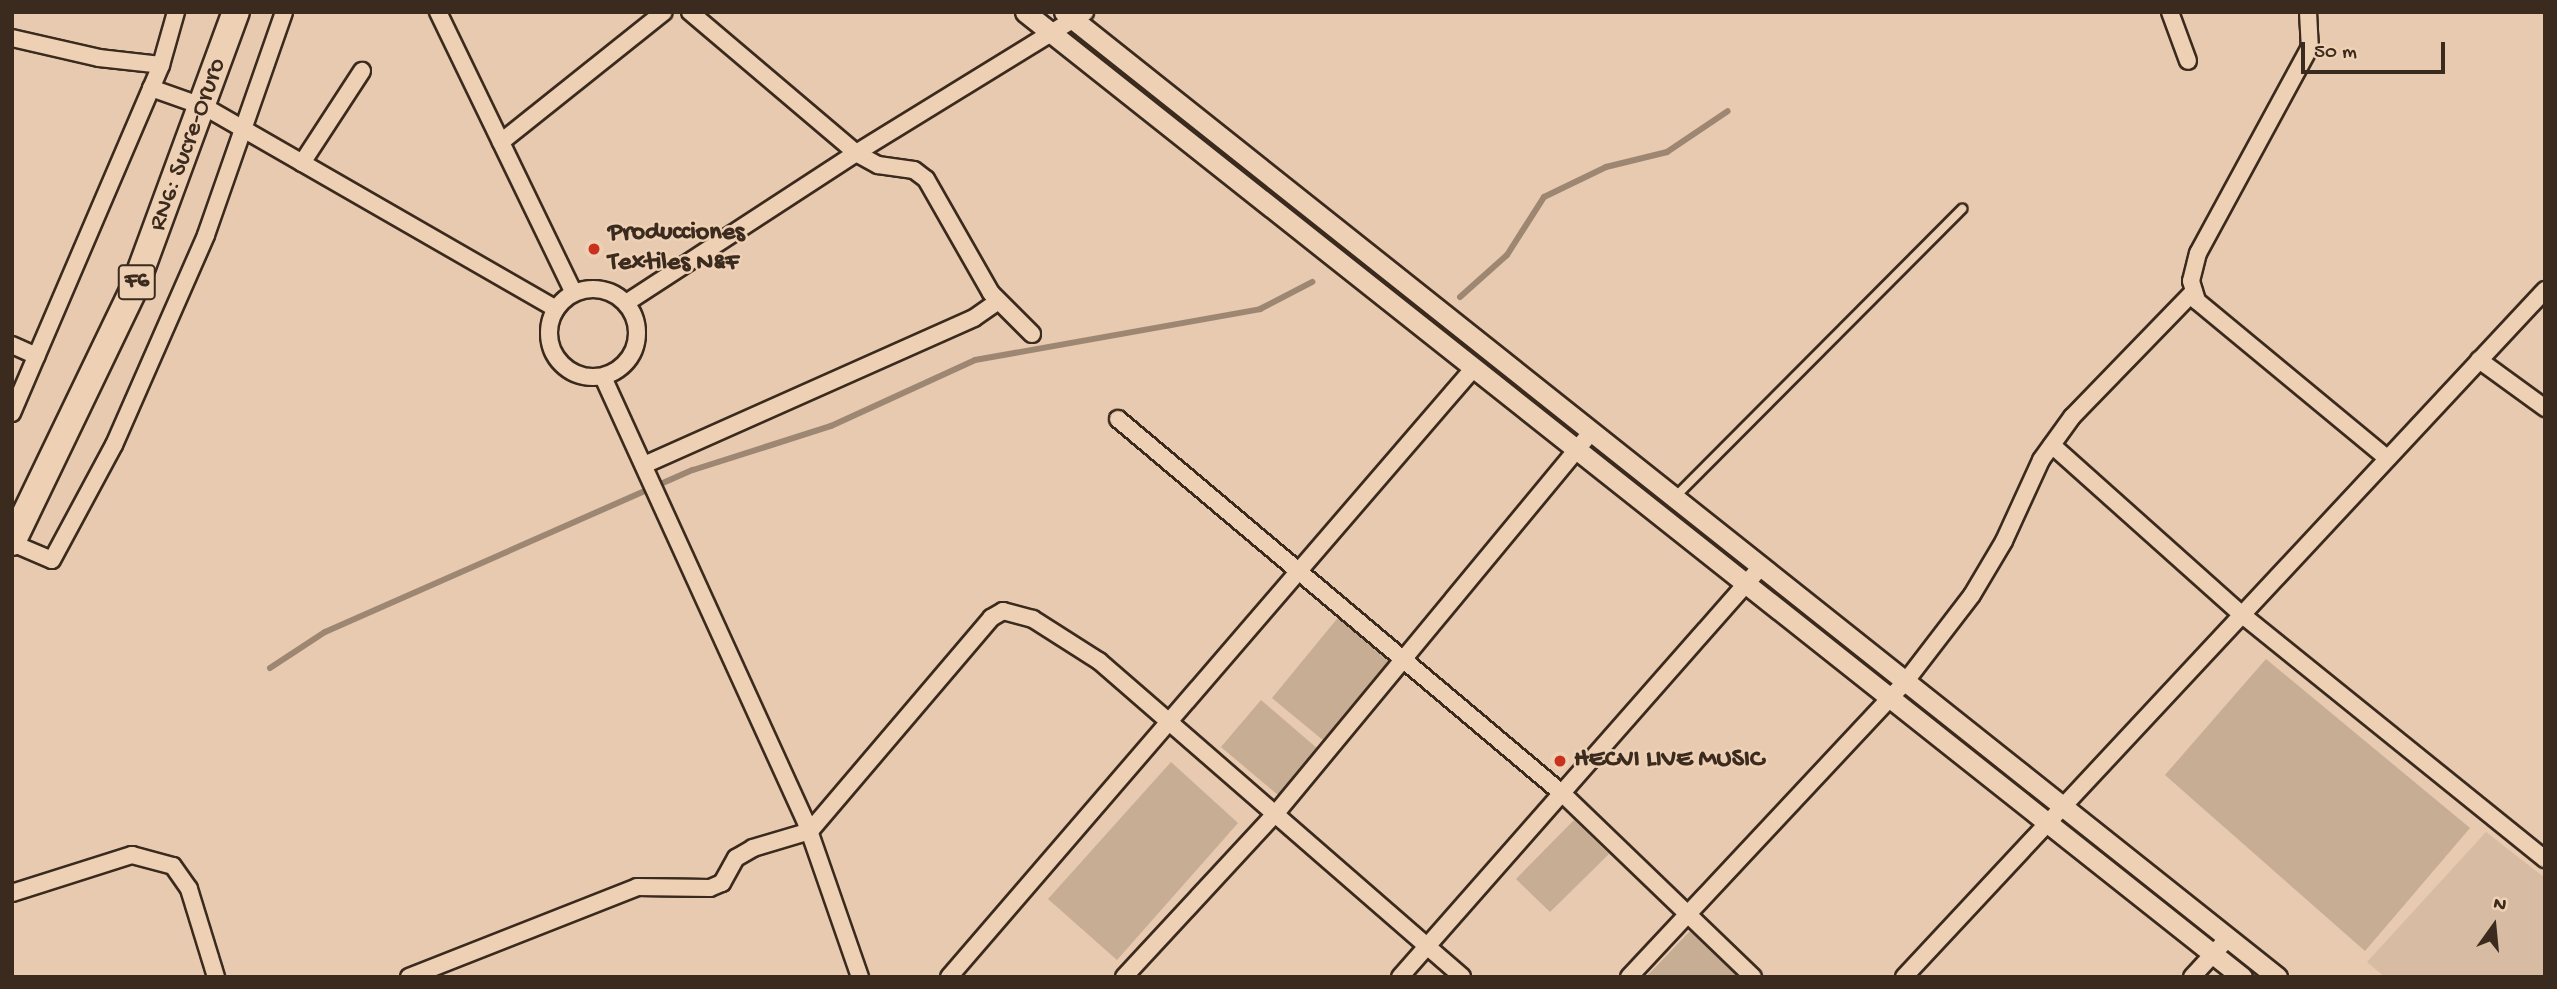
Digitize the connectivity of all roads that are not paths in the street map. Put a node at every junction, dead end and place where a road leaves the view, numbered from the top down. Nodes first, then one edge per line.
1 (176, 12) edge
2 (236, 12) edge
3 (284, 12) edge
4 (438, 12) edge
5 (664, 12) edge
6 (690, 12) edge
7 (1025, 12) edge
8 (2170, 12) edge
9 (2308, 12) edge
10 (1074, 15) edge
11 (1052, 33) junction
12 (12, 38) edge
13 (2188, 61) dead end
14 (161, 65) junction
15 (362, 71) dead end
16 (151, 88) junction
17 (205, 107) junction
18 (243, 129) junction
19 (501, 142) junction
20 (856, 153) junction
21 (302, 163) junction
22 (1962, 209) dead end
23 (2545, 290) edge
24 (2194, 291) junction
25 (574, 293) junction
26 (998, 301) junction
27 (626, 303) junction
28 (556, 309) junction
29 (1032, 334) dead end
30 (12, 345) edge
31 (37, 356) junction
32 (2479, 360) junction
33 (1472, 370) junction
34 (603, 377) junction
35 (2545, 408) edge
36 (12, 414) edge
37 (1118, 419) dead end
38 (1591, 433) junction
39 (2052, 445) junction
40 (1574, 450) junction
41 (2387, 458) junction
42 (643, 465) junction
43 (1673, 499) junction
44 (12, 542) edge
45 (1760, 568) junction
46 (1299, 569) junction
47 (1744, 583) junction
48 (2240, 613) junction
49 (1401, 657) junction
50 (1906, 681) junction
51 (1890, 700) junction
52 (1172, 723) junction
53 (1564, 795) junction
54 (2063, 807) junction
55 (1277, 812) junction
56 (2047, 824) junction
57 (810, 831) junction
58 (2545, 859) edge
59 (12, 893) edge
60 (1687, 916) junction
61 (2228, 938) junction
62 (1430, 946) junction
63 (2213, 954) junction
64 (215, 977) edge
65 (409, 977) edge
66 (860, 977) edge
67 (949, 977) edge
68 (1124, 977) edge
69 (1400, 977) edge
70 (1462, 977) edge
71 (1629, 977) edge
72 (1753, 977) edge
73 (1903, 977) edge
74 (2192, 977) edge
75 (2242, 977) edge
76 (2277, 977) edge

1 - 14 street
2 - 17 highway, RN6: Sucre-Oruro / F6
3 - 18 street
4 - 19 street
5 - 19 street
6 - 20 street
7 - 11 street
8 - 13 street
9 - 24 street
10 - 11 street
10 - 38 street
11 - 20 street
11 - 33 street
12 - 14 street
14 - 16 street
15 - 21 street
16 - 17 street
16 - 31 street
17 - 18 street
17 - 44 highway, RN6: Sucre-Oruro / F6
18 - 21 street
18 - 44 street
19 - 25 street
20 - 26 street
20 - 27 street
21 - 28 street
22 - 43 lane
23 - 32 street
24 - 39 street
24 - 41 street
25 - 27 street
25 - 28 street
26 - 29 street
26 - 42 street
27 - 34 street
28 - 34 street
30 - 31 street
31 - 36 street
32 - 35 street
32 - 41 street
33 - 40 street
33 - 46 street
34 - 42 street
37 - 46 street
38 - 40 street
38 - 43 street
39 - 48 street
39 - 50 street
40 - 47 street
40 - 49 street
41 - 48 street
42 - 57 street
43 - 45 street
45 - 47 street
45 - 50 street
46 - 49 street
46 - 52 street
47 - 51 street
47 - 53 street
48 - 54 street
48 - 58 street
49 - 53 street
49 - 55 street
50 - 51 street
50 - 54 street
51 - 56 street
51 - 60 street
52 - 55 street
52 - 57 street
52 - 67 street
53 - 60 street
53 - 62 street
54 - 56 street
54 - 61 street
55 - 62 street
55 - 68 street
56 - 63 street
56 - 73 street
57 - 65 street
57 - 66 street
59 - 64 street
60 - 71 street
60 - 72 street
61 - 63 street
61 - 76 street
62 - 69 street
62 - 70 street
63 - 74 street
63 - 75 street

